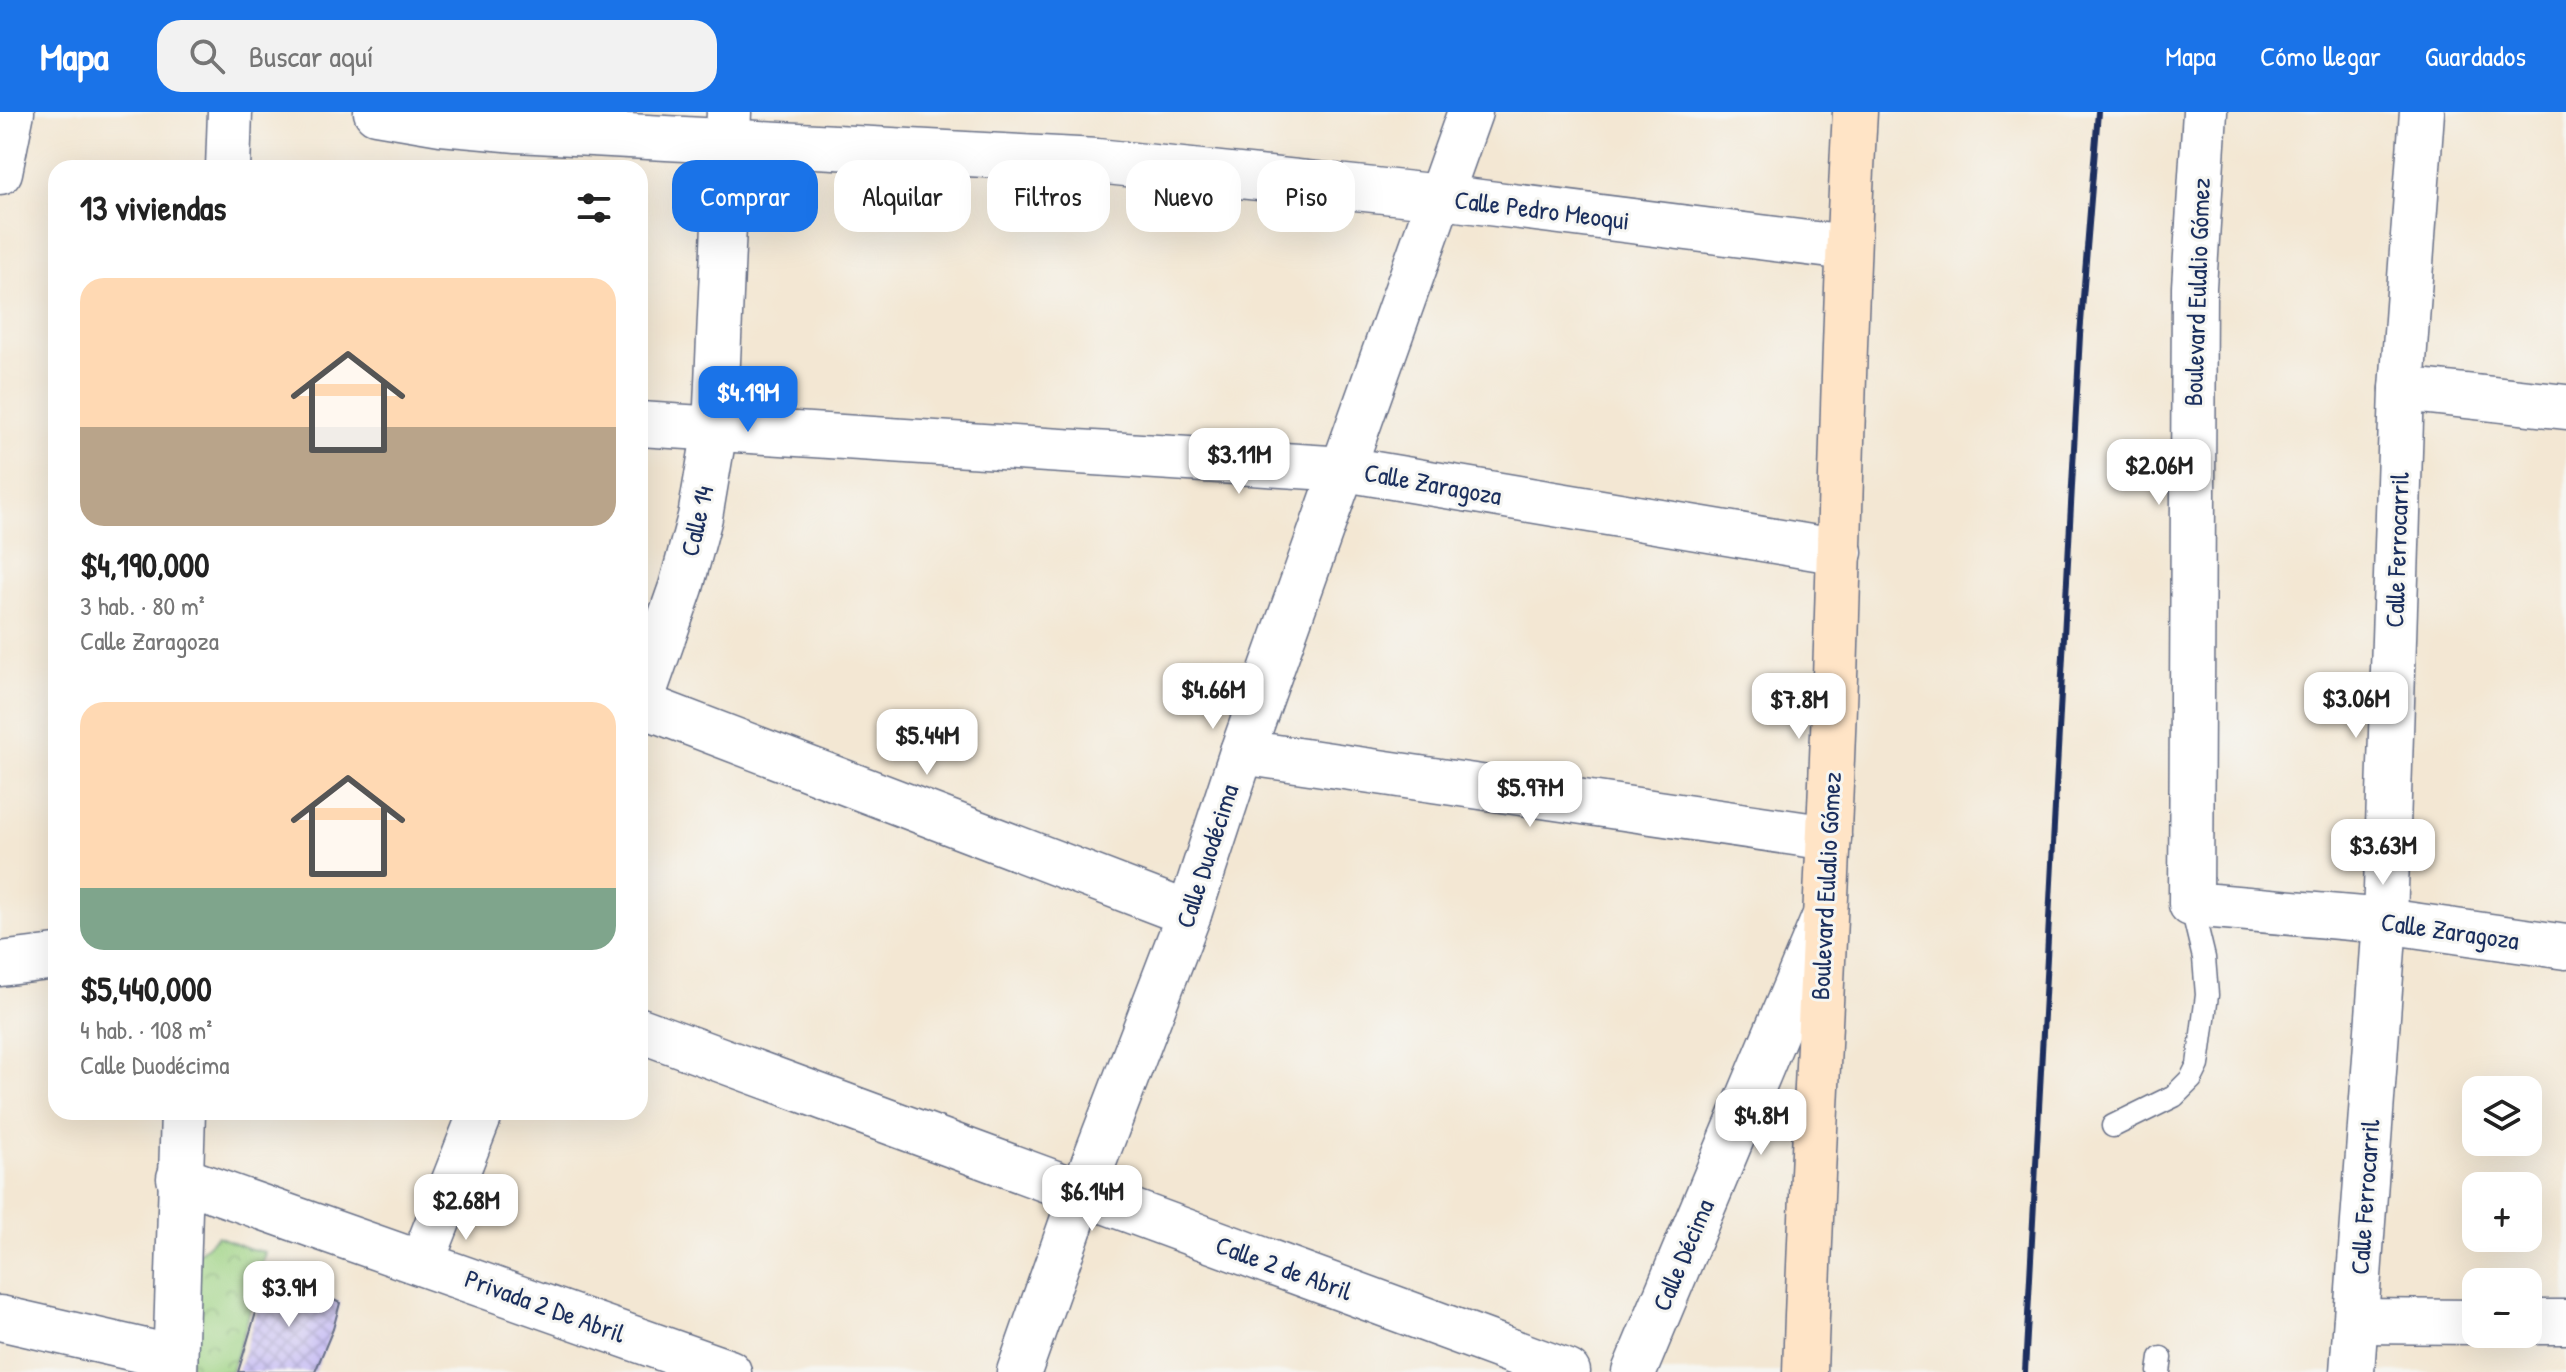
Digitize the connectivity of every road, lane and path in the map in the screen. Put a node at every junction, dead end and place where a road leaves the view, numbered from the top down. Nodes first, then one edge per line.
1 (12, 112) edge
2 (230, 112) edge
3 (376, 112) edge
4 (1470, 112) edge
5 (1855, 112) edge
6 (2205, 112) edge
7 (2422, 112) edge
8 (728, 126) edge
9 (228, 160) edge
10 (0, 172) edge
11 (1441, 197) junction
12 (1847, 248) junction
13 (2402, 389) junction
14 (2566, 407) edge
15 (648, 425) edge
16 (715, 429) junction
17 (1345, 469) junction
18 (1840, 552) junction
19 (648, 681) edge
20 (648, 707) edge
21 (1242, 752) junction
22 (1829, 838) junction
23 (2191, 904) junction
24 (1189, 914) junction
25 (1824, 917) junction
26 (2385, 921) junction
27 (2566, 947) edge
28 (48, 958) edge
29 (0, 964) edge
30 (648, 1033) edge
31 (183, 1120) edge
32 (478, 1120) edge
33 (2113, 1126) dead end
34 (179, 1178) junction
35 (1082, 1193) junction
36 (422, 1262) junction
37 (0, 1318) edge
38 (2356, 1321) junction
39 (2462, 1322) edge
40 (2542, 1322) edge
41 (2566, 1322) edge
42 (175, 1365) edge
43 (729, 1372) edge
44 (1019, 1372) edge
45 (1568, 1372) edge
46 (1634, 1372) edge
47 (1805, 1372) edge
48 (2352, 1372) edge

1 - 10 street
2 - 9 street
3 - 8 street, Calle Pedro Meoqui
4 - 11 street, Calle Duodécima
5 - 12 main road, Boulevard Eulalio Gómez
6 - 23 street, Boulevard Eulalio Gómez
7 - 13 street, Calle Ferrocarril
8 - 11 street, Calle Pedro Meoqui
8 - 16 street, Calle 14
11 - 12 street, Calle Pedro Meoqui
11 - 17 street, Calle Duodécima
12 - 18 main road, Boulevard Eulalio Gómez
13 - 14 street
13 - 26 street, Calle Ferrocarril
15 - 16 street, Calle Zaragoza
16 - 17 street, Calle Zaragoza
16 - 19 street, Calle 14
17 - 18 street, Calle Zaragoza
17 - 21 street, Calle Duodécima
18 - 22 main road, Boulevard Eulalio Gómez
20 - 24 street
21 - 22 street
21 - 24 street, Calle Duodécima
22 - 25 main road, Boulevard Eulalio Gómez
23 - 26 street, Calle Zaragoza
23 - 33 lane
24 - 35 street, Calle Duodécima
25 - 46 street, Calle Décima
25 - 47 main road, Boulevard Eulalio Gómez
26 - 27 street, Calle Zaragoza
26 - 38 street, Calle Ferrocarril
28 - 29 street
30 - 35 street, Calle 2 de Abril
31 - 34 street
32 - 36 street
34 - 36 street, Privada 2 De Abril
34 - 42 street
35 - 44 street, Calle Duodécima
35 - 45 street, Calle 2 de Abril
36 - 43 street, Privada 2 De Abril
37 - 42 street
38 - 39 street
38 - 48 street, Calle Ferrocarril
40 - 41 street

